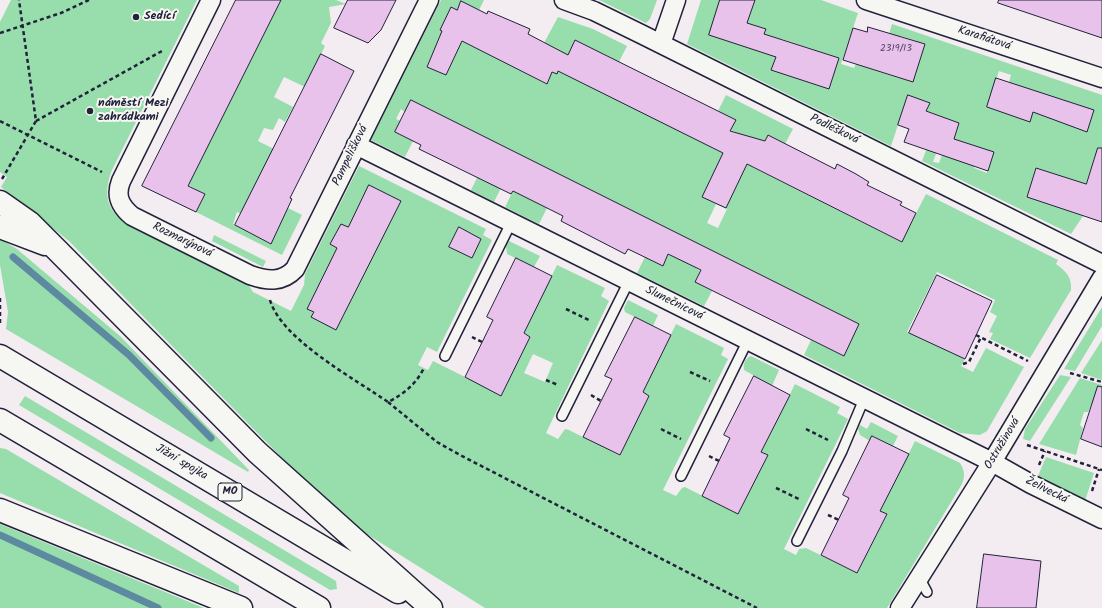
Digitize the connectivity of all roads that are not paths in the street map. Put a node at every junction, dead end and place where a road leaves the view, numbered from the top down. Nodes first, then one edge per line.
1 (211, 0) edge
2 (429, 0) edge
3 (564, 0) edge
4 (676, 0) edge
5 (866, 0) edge
6 (661, 44) junction
7 (1102, 78) edge
8 (356, 145) junction
9 (0, 202) edge
10 (511, 223) junction
11 (0, 227) edge
12 (55, 248) junction
13 (1102, 264) edge
14 (258, 277) joint
15 (1102, 278) edge
16 (629, 281) junction
17 (748, 340) junction
18 (0, 356) edge
19 (445, 356) dead end
20 (864, 399) junction
21 (562, 416) dead end
22 (3, 422) edge
23 (992, 462) junction
24 (681, 476) dead end
25 (0, 510) edge
26 (1102, 519) edge
27 (797, 541) dead end
28 (241, 608) edge
29 (319, 608) edge
30 (425, 608) edge
31 (431, 608) edge
32 (900, 608) edge

1 - 14 street, Rozmarýnová
2 - 8 street, Pampelišková
3 - 6 street, Podléšková
4 - 6 street
5 - 7 street, Karafiátová
6 - 13 street, Podléšková
8 - 10 street, Slunečnicová
8 - 14 street, Pampelišková
9 - 12 highway
10 - 16 street, Slunečnicová
10 - 19 lane
11 - 12 highway
12 - 31 highway
15 - 23 street, Ostružinová
16 - 17 street, Slunečnicová
16 - 21 lane
17 - 20 street, Slunečnicová
17 - 24 lane
18 - 30 highway, Jižní spojka / MO
20 - 23 street, Slunečnicová
20 - 27 lane
22 - 29 highway
23 - 26 street, Želivecká
23 - 32 street, Ostružinová
25 - 28 highway

